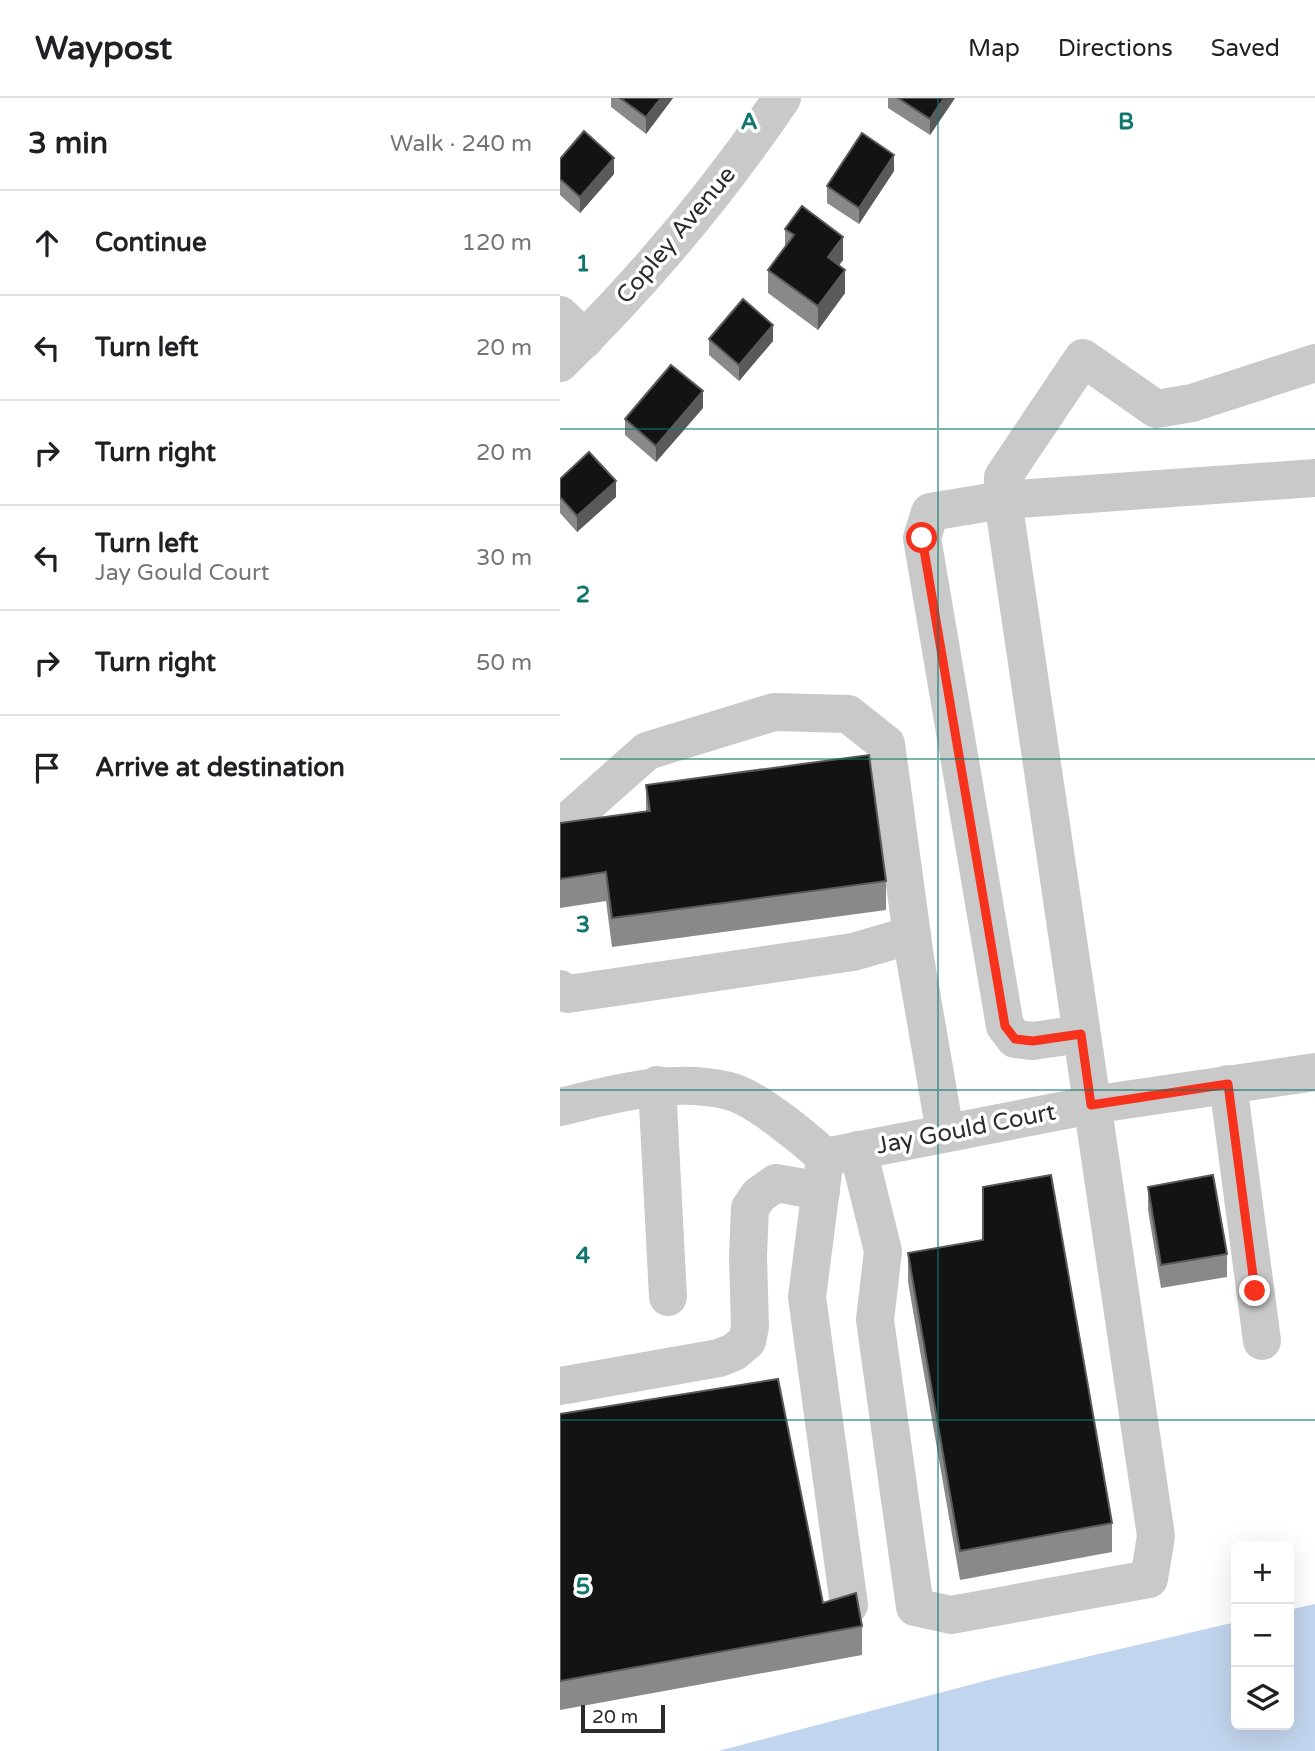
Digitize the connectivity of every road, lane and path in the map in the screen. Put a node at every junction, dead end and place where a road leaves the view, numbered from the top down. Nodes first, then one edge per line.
1 (782, 98) edge
2 (568, 339) edge
3 (1315, 363) edge
4 (1315, 478) edge
5 (1003, 500) junction
6 (560, 828) edge
7 (912, 935) junction
8 (560, 989) edge
9 (1081, 1034) junction
10 (1315, 1072) edge
11 (1228, 1084) junction
12 (657, 1085) junction
13 (1091, 1105) junction
14 (560, 1107) edge
15 (945, 1132) junction
16 (835, 1166) junction
17 (668, 1297) dead end
18 (1262, 1340) dead end
19 (560, 1386) edge
20 (849, 1605) edge

1 - 2 street, Copley Avenue
3 - 5 street
4 - 5 street
5 - 9 street
5 - 9 street
6 - 7 street
7 - 8 street
7 - 15 street
9 - 13 street
10 - 11 street, Jay Gould Court
11 - 13 street, Jay Gould Court
11 - 18 street
12 - 14 street
12 - 16 street
12 - 17 street
13 - 15 street, Jay Gould Court
13 - 16 street
15 - 16 street, Jay Gould Court
16 - 19 street
16 - 20 street

